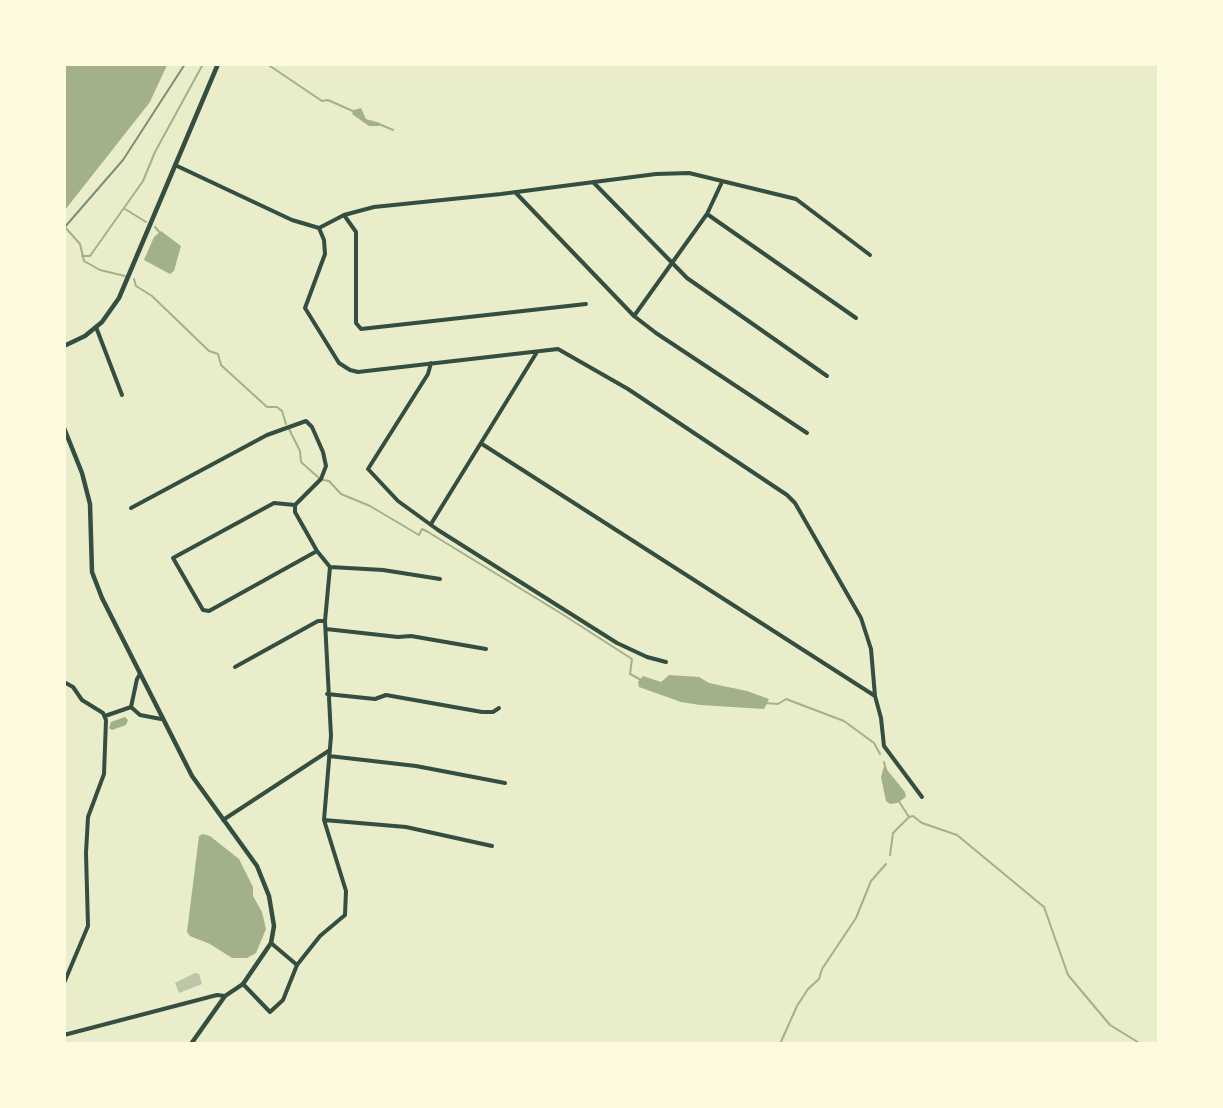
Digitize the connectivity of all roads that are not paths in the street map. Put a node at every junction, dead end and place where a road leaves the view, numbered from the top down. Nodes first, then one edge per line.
1 (218, 64) edge
2 (175, 165) junction
3 (592, 182) junction
4 (722, 183) junction
5 (515, 192) junction
6 (707, 214) junction
7 (344, 215) junction
8 (319, 228) junction
9 (870, 255) dead end
10 (671, 264) junction
11 (586, 304) dead end
12 (634, 316) junction
13 (856, 318) dead end
14 (96, 327) junction
15 (64, 346) edge
16 (538, 351) junction
17 (432, 363) junction
18 (827, 376) dead end
19 (122, 395) dead end
20 (64, 428) edge
21 (807, 433) dead end
22 (482, 444) junction
23 (295, 505) junction
24 (131, 508) dead end
25 (431, 524) junction
26 (317, 550) junction
27 (330, 567) junction
28 (440, 579) dead end
29 (325, 621) junction
30 (326, 629) junction
31 (486, 649) dead end
32 (666, 662) dead end
33 (236, 667) dead end
34 (140, 674) junction
35 (64, 682) edge
36 (327, 694) junction
37 (875, 696) junction
38 (131, 707) junction
39 (499, 708) dead end
40 (105, 716) junction
41 (161, 719) junction
42 (330, 750) junction
43 (329, 756) junction
44 (506, 783) dead end
45 (922, 797) dead end
46 (223, 820) junction
47 (324, 820) junction
48 (492, 846) dead end
49 (271, 943) junction
50 (297, 965) junction
51 (64, 983) edge
52 (243, 984) junction
53 (225, 996) junction
54 (64, 1035) edge
55 (191, 1044) edge

1 - 2 street
2 - 8 street
2 - 14 street
3 - 4 street
3 - 5 street
3 - 10 street
4 - 6 street
4 - 9 street
5 - 7 street
5 - 12 street
6 - 10 street
6 - 13 street
7 - 8 street
7 - 11 street
8 - 17 street
10 - 12 street
10 - 18 street
12 - 21 street
14 - 15 street
14 - 19 street
16 - 17 street
16 - 22 street
16 - 37 street
17 - 25 street
20 - 34 street
22 - 25 street
22 - 37 street
23 - 24 street
23 - 26 street
23 - 26 street
25 - 32 street
26 - 27 street
27 - 28 street
27 - 29 street
29 - 30 street
29 - 33 street
30 - 31 street
30 - 36 street
34 - 38 street
34 - 41 street
35 - 40 street
36 - 39 street
36 - 42 street
37 - 45 street
38 - 40 street
38 - 41 street
40 - 51 street
41 - 46 street
42 - 43 street
42 - 46 street
43 - 44 street
43 - 47 street
46 - 49 street
47 - 48 street
47 - 50 street
49 - 50 street
49 - 52 street
50 - 52 street
52 - 53 street
53 - 54 street
53 - 55 street

